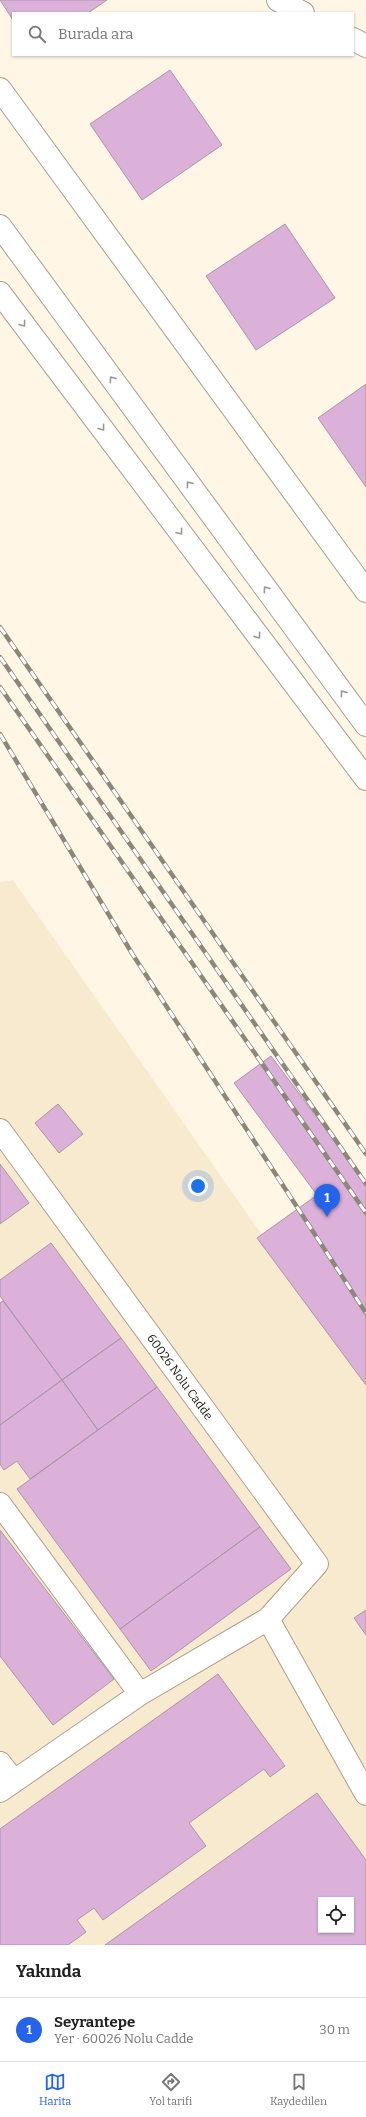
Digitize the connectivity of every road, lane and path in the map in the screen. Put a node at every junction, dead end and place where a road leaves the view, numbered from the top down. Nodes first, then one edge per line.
1 (278, 0) edge
2 (300, 12) edge
3 (354, 40) edge
4 (366, 46) edge
5 (0, 89) edge
6 (0, 226) edge
7 (0, 293) edge
8 (366, 591) edge
9 (366, 725) edge
10 (366, 780) edge
11 (0, 1130) edge
12 (0, 1504) edge
13 (268, 1619) junction
14 (140, 1694) junction
15 (0, 1763) edge
16 (7, 1786) edge
17 (366, 1794) edge

1 - 2 street
3 - 4 street
5 - 8 street
9 -> 6 street
7 -> 10 street
11 - 13 street, 60026 Nolu Cadde
12 - 14 street
13 - 14 street
13 - 17 street
14 - 16 street
15 - 16 street

